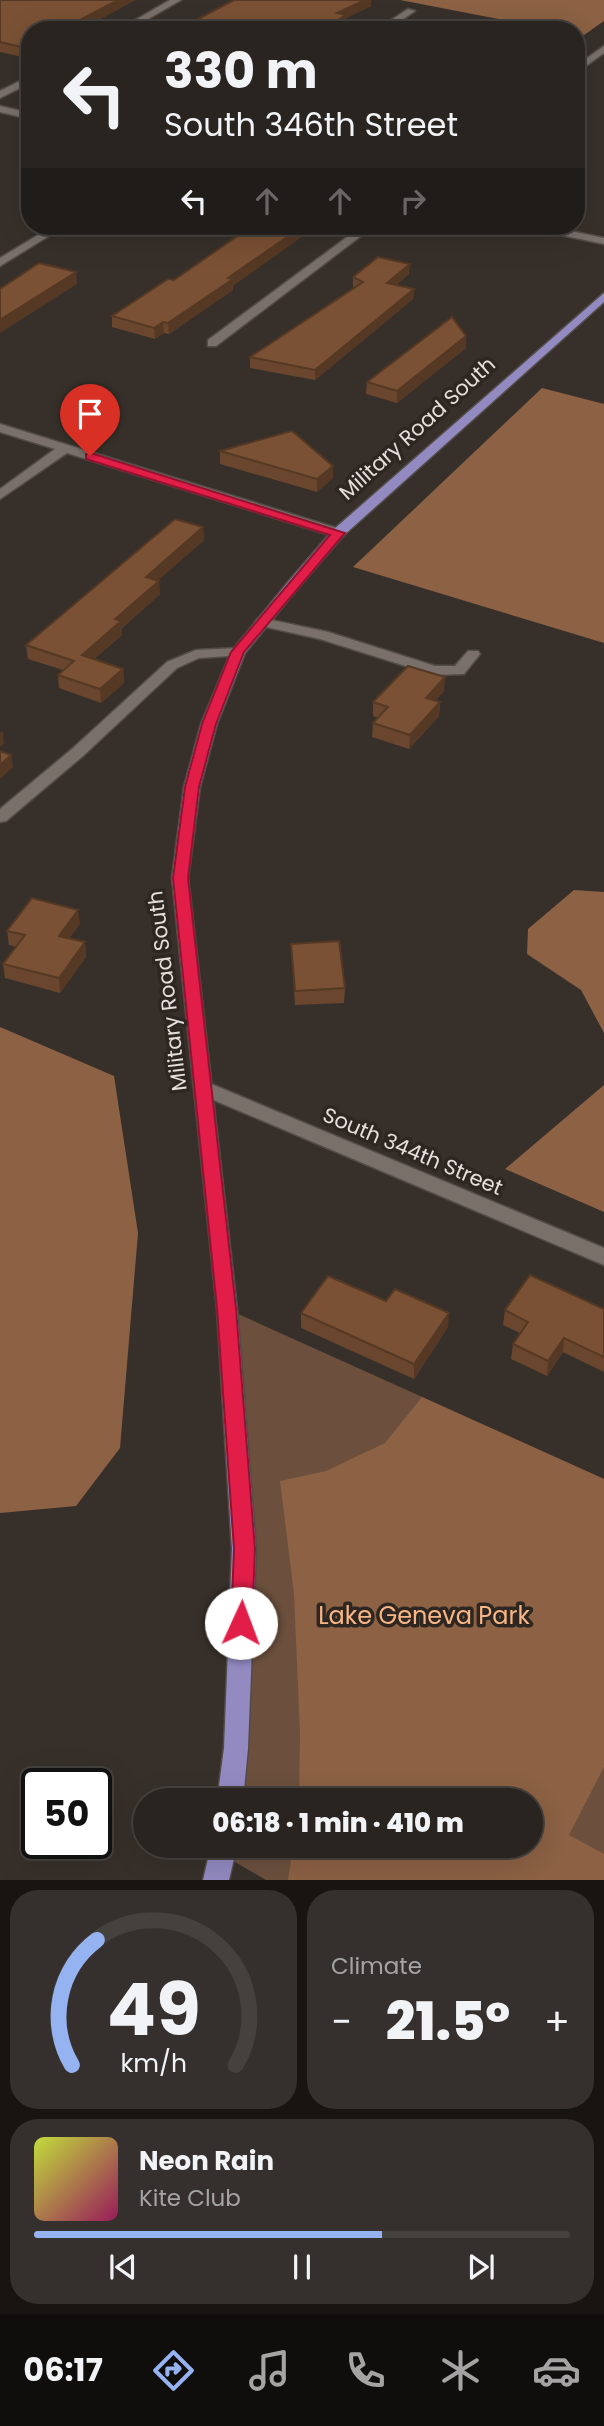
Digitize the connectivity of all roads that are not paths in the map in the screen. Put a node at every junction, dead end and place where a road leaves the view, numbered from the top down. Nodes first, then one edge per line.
1 (177, 0) edge
2 (411, 11) dead end
3 (138, 21) edge
4 (395, 21) edge
5 (604, 49) edge
6 (585, 63) edge
7 (21, 84) edge
8 (0, 95) edge
9 (0, 109) edge
10 (21, 114) edge
11 (45, 235) edge
12 (357, 235) edge
13 (575, 235) edge
14 (604, 241) edge
15 (0, 263) edge
16 (604, 296) edge
17 (212, 343) dead end
18 (0, 428) edge
19 (65, 448) junction
20 (0, 495) edge
21 (338, 533) junction
22 (262, 622) junction
23 (238, 652) junction
24 (473, 654) dead end
25 (0, 817) edge
26 (204, 1088) junction
27 (604, 1257) edge
28 (231, 1788) edge
29 (221, 1858) edge
30 (216, 1880) edge

1 - 3 street
2 - 4 street
5 - 6 street
7 - 8 street
9 - 10 street
11 - 15 street
12 - 17 street
13 - 14 street
16 - 21 main road, Military Road South
18 - 19 street
19 - 20 street
19 - 21 street
21 - 22 main road, Military Road South
22 - 23 main road, Military Road South
22 - 24 street
23 - 25 street
23 - 26 main road, Military Road South
26 - 27 street, South 344th Street
26 - 28 main road, Military Road South
29 - 30 main road

